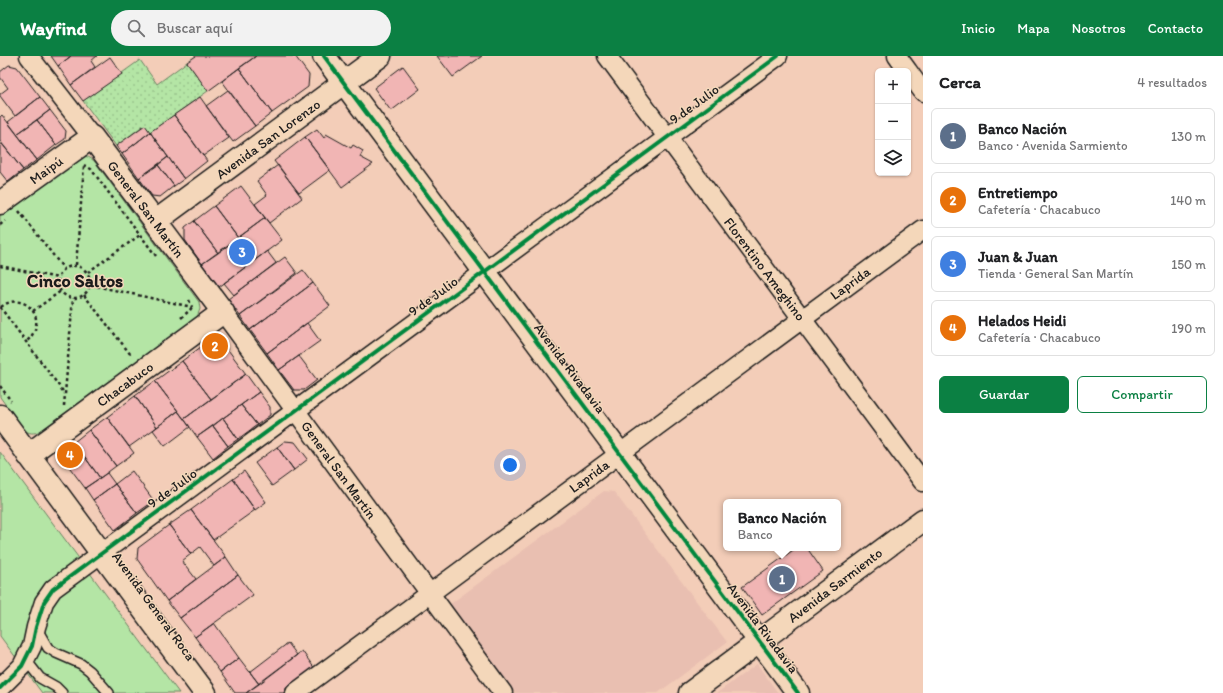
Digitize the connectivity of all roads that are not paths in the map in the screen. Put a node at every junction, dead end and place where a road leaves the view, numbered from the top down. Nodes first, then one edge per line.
1 (29, 56) edge
2 (324, 56) edge
3 (380, 56) edge
4 (607, 56) edge
5 (778, 56) edge
6 (896, 56) edge
7 (906, 68) edge
8 (911, 75) edge
9 (344, 83) junction
10 (923, 92) edge
11 (92, 136) junction
12 (667, 137) junction
13 (6, 213) edge
14 (148, 228) junction
15 (923, 230) edge
16 (485, 272) junction
17 (223, 312) junction
18 (802, 319) junction
19 (7, 410) edge
20 (296, 412) junction
21 (620, 453) junction
22 (28, 455) junction
23 (923, 482) edge
24 (923, 520) edge
25 (101, 553) junction
26 (430, 594) junction
27 (36, 626) junction
28 (759, 641) junction
29 (26, 660) junction
30 (0, 688) edge
31 (62, 693) edge
32 (108, 693) edge
33 (205, 693) edge
34 (295, 693) edge
35 (503, 693) edge
36 (690, 693) edge
37 (798, 693) edge

1 - 11 street, General San Martín
2 - 9 main road, Avenida Rivadavia
3 - 9 main road, Avenida San Lorenzo
4 - 12 street, Florentino Ameghino
5 - 12 street, 9 de Julio
6 - 7 street
8 - 10 street
9 - 14 main road, Avenida San Lorenzo
9 - 16 main road, Avenida Rivadavia
11 - 13 main road, Maipú
11 - 14 main road, General San Martín
12 - 16 street, 9 de Julio
12 - 18 street, Florentino Ameghino
14 - 17 main road, General San Martín
15 - 18 street, Laprida
16 - 20 street, 9 de Julio
16 - 21 main road, Avenida Rivadavia
17 - 20 street, General San Martín
17 - 22 main road, Chacabuco
18 - 21 street, Laprida
18 - 23 street, Florentino Ameghino
19 - 22 main road, Avenida General Roca
20 - 25 street, 9 de Julio
20 - 26 street, General San Martín
21 - 26 street, Laprida
21 - 28 main road, Avenida Rivadavia
22 - 25 main road, Avenida General Roca
24 - 28 main road, Avenida Sarmiento
25 - 27 street, 9 de Julio
25 - 33 main road, Avenida General Roca
26 - 34 street, Laprida
26 - 35 street, General San Martín
27 - 29 street, 9 de Julio
27 - 32 lane
28 - 36 main road, Avenida Sarmiento
28 - 37 main road, Avenida Rivadavia
29 - 30 street
29 - 31 lane

